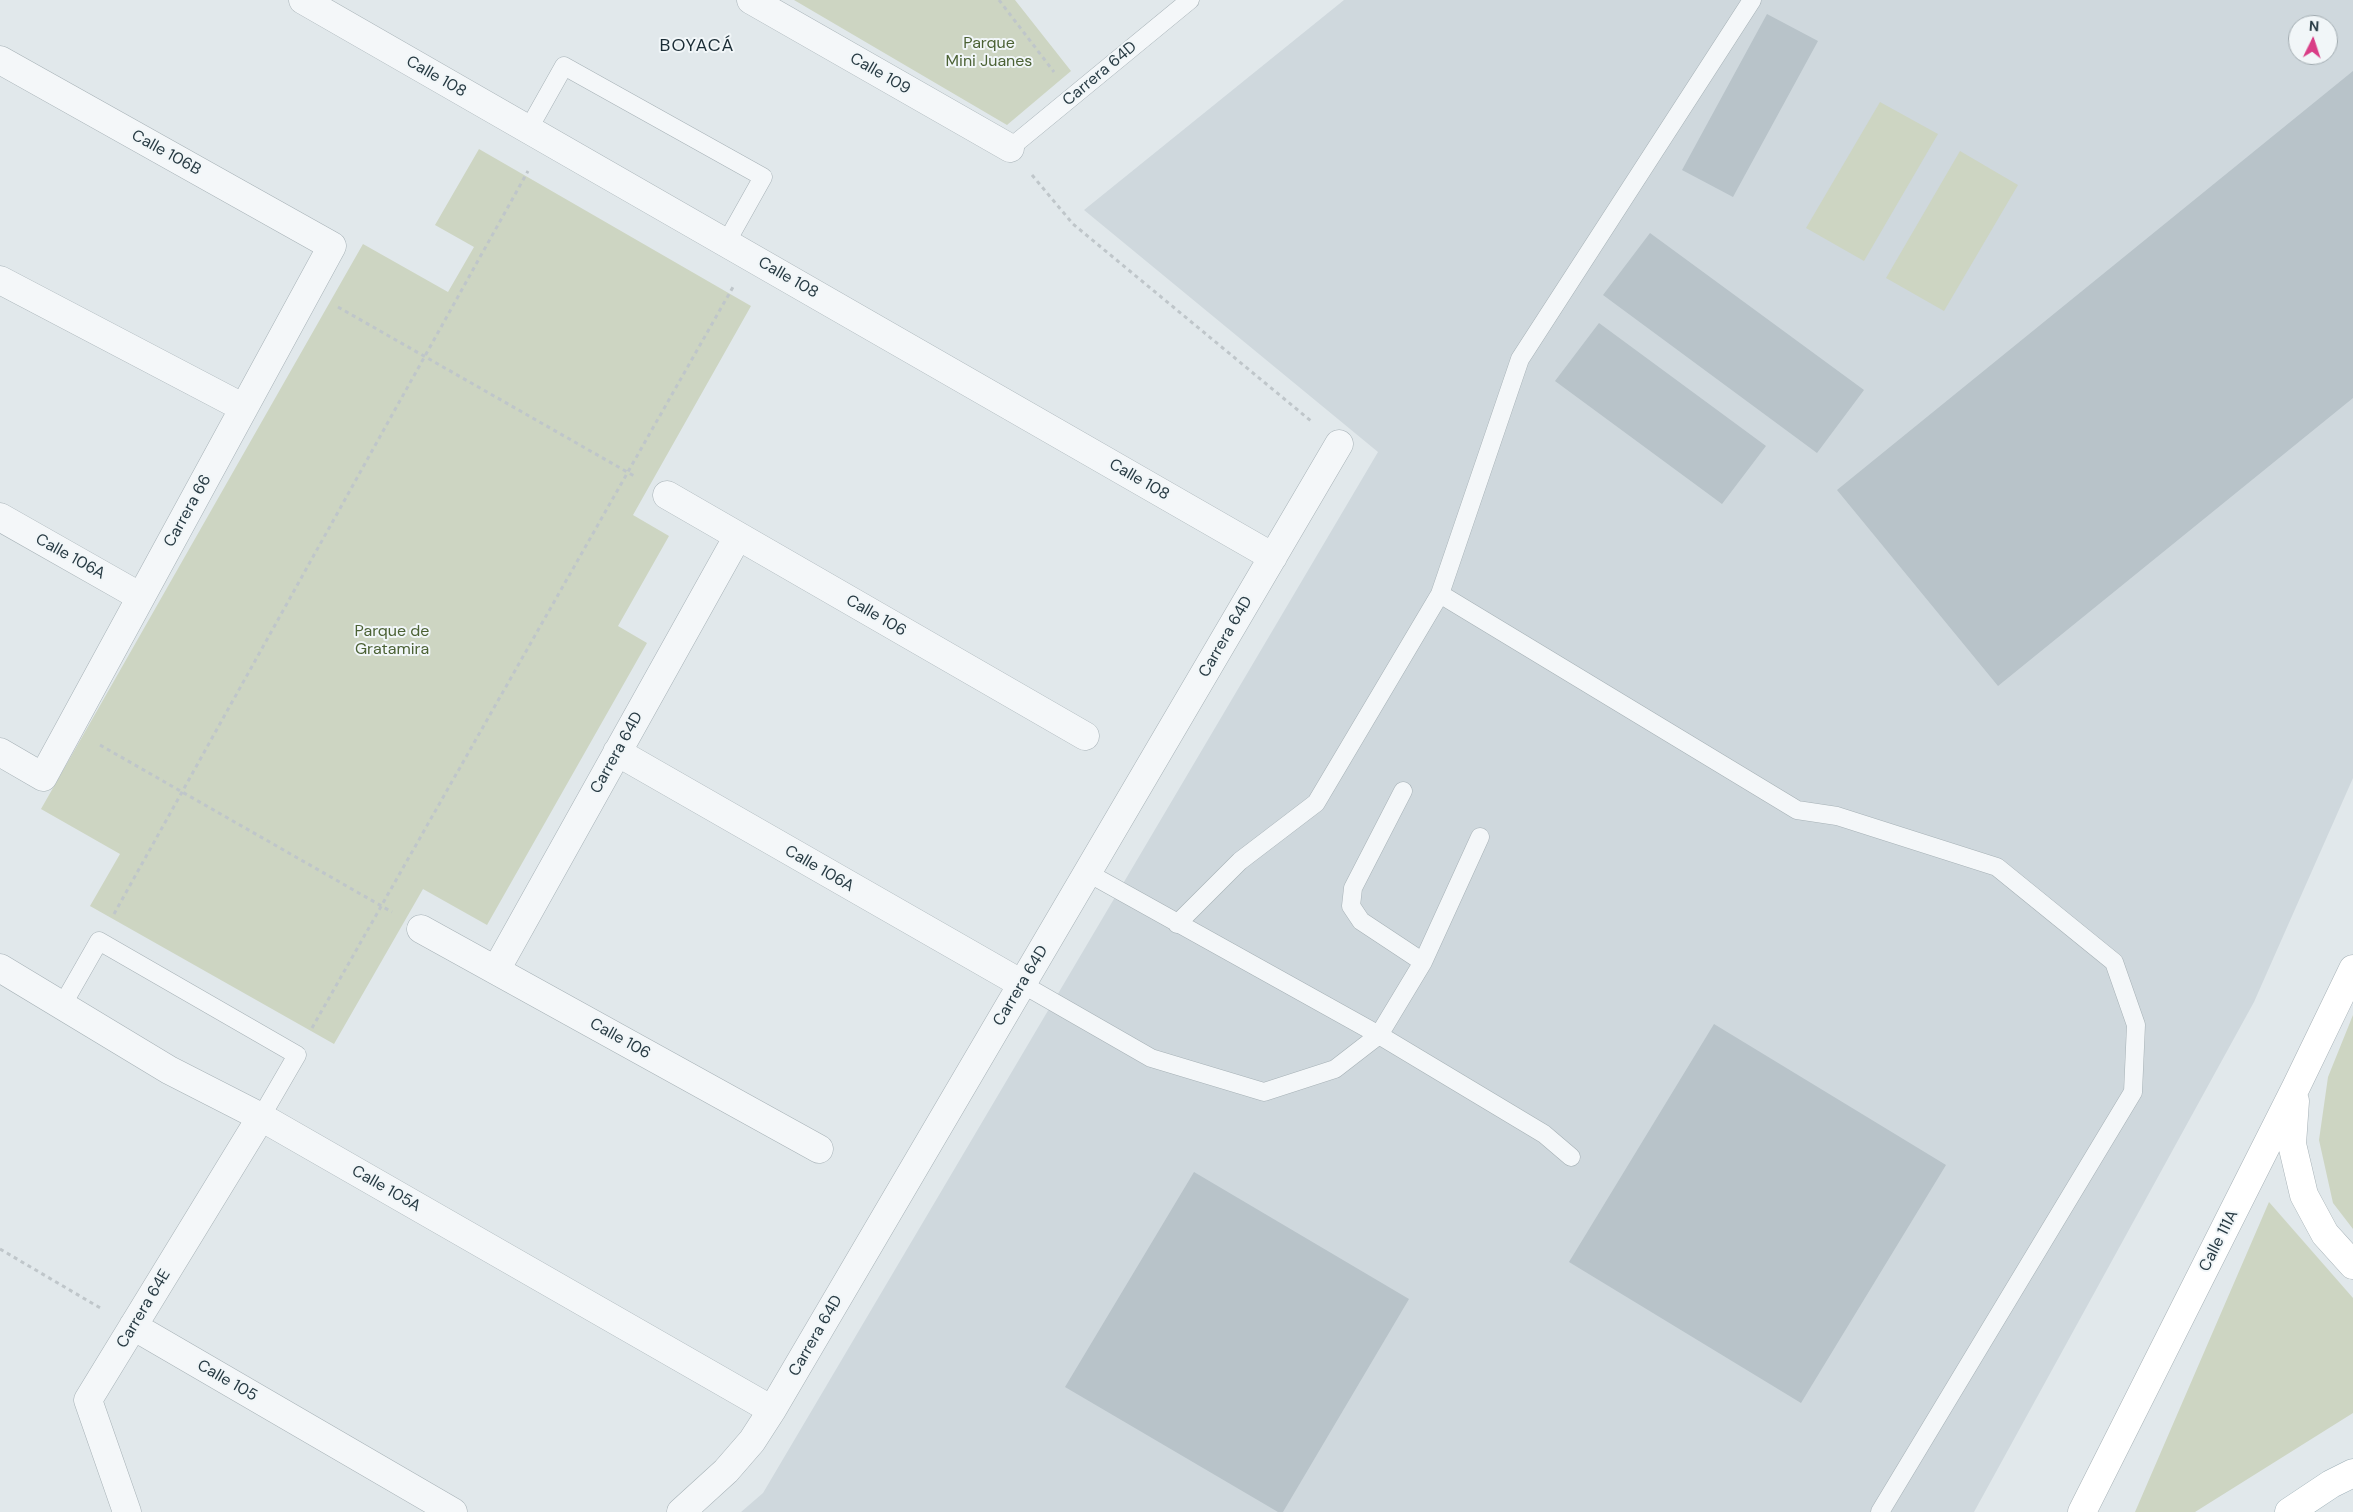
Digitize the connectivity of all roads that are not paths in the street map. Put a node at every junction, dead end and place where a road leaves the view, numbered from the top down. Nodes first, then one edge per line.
1 (303, 0) edge
2 (750, 0) edge
3 (1190, 0) edge
4 (1752, 0) edge
5 (0, 60) edge
6 (537, 134) junction
7 (1010, 148) joint
8 (726, 242) junction
9 (332, 246) joint
10 (0, 280) edge
11 (244, 408) junction
12 (1338, 444) road end
13 (667, 495) road end
14 (0, 518) edge
15 (738, 536) junction
16 (1272, 557) junction
17 (1440, 594) junction
18 (141, 597) junction
19 (1085, 736) dead end
20 (0, 752) edge
21 (617, 752) junction
22 (1402, 791) dead end
23 (1480, 837) dead end
24 (1088, 873) junction
25 (1177, 924) junction
26 (421, 929) road end
27 (1423, 962) junction
28 (0, 968) edge
29 (2353, 969) edge
30 (496, 970) junction
31 (1022, 984) junction
32 (62, 1004) junction
33 (1379, 1035) junction
34 (2296, 1087) junction
35 (261, 1117) junction
36 (819, 1149) dead end
37 (1571, 1157) dead end
38 (2353, 1265) edge
39 (133, 1326) junction
40 (772, 1410) junction
41 (2353, 1473) edge
42 (127, 1512) edge
43 (453, 1512) edge
44 (681, 1512) edge
45 (1880, 1512) edge
46 (2082, 1512) edge
47 (2290, 1512) edge

1 - 6 street, Calle 108
2 - 7 street, Calle 109
3 - 7 lane, Carrera 64D
4 - 17 lane
5 - 9 street, Calle 106B
6 - 8 street, Calle 108
6 - 8 lane
8 - 16 street, Calle 108
9 - 11 street, Carrera 66
10 - 11 street
11 - 18 street, Carrera 66
12 - 16 street, Carrera 64D
13 - 15 street, Calle 106
14 - 18 street, Calle 106A
15 - 19 street, Calle 106
15 - 21 street, Carrera 64D
16 - 24 street, Carrera 64D
17 - 25 lane
17 - 45 lane
18 - 20 street, Carrera 66
21 - 30 street, Carrera 64D
21 - 31 street, Calle 106A
22 - 27 lane
23 - 27 lane
24 - 25 lane
24 - 31 street, Carrera 64D
25 - 33 lane
26 - 30 street, Calle 106
27 - 33 lane
28 - 32 street, Calle 105A
29 - 34 street, Calle 111A
30 - 36 street, Calle 106
31 - 33 lane
31 - 40 street, Carrera 64D
32 - 35 street, Calle 105A
32 - 35 lane
33 - 37 lane
34 - 38 street
34 - 46 street, Calle 111A
35 - 39 street, Carrera 64E
35 - 40 street, Calle 105A
39 - 42 street, Carrera 64E
39 - 43 street, Calle 105
40 - 44 street, Carrera 64D
41 - 47 street

